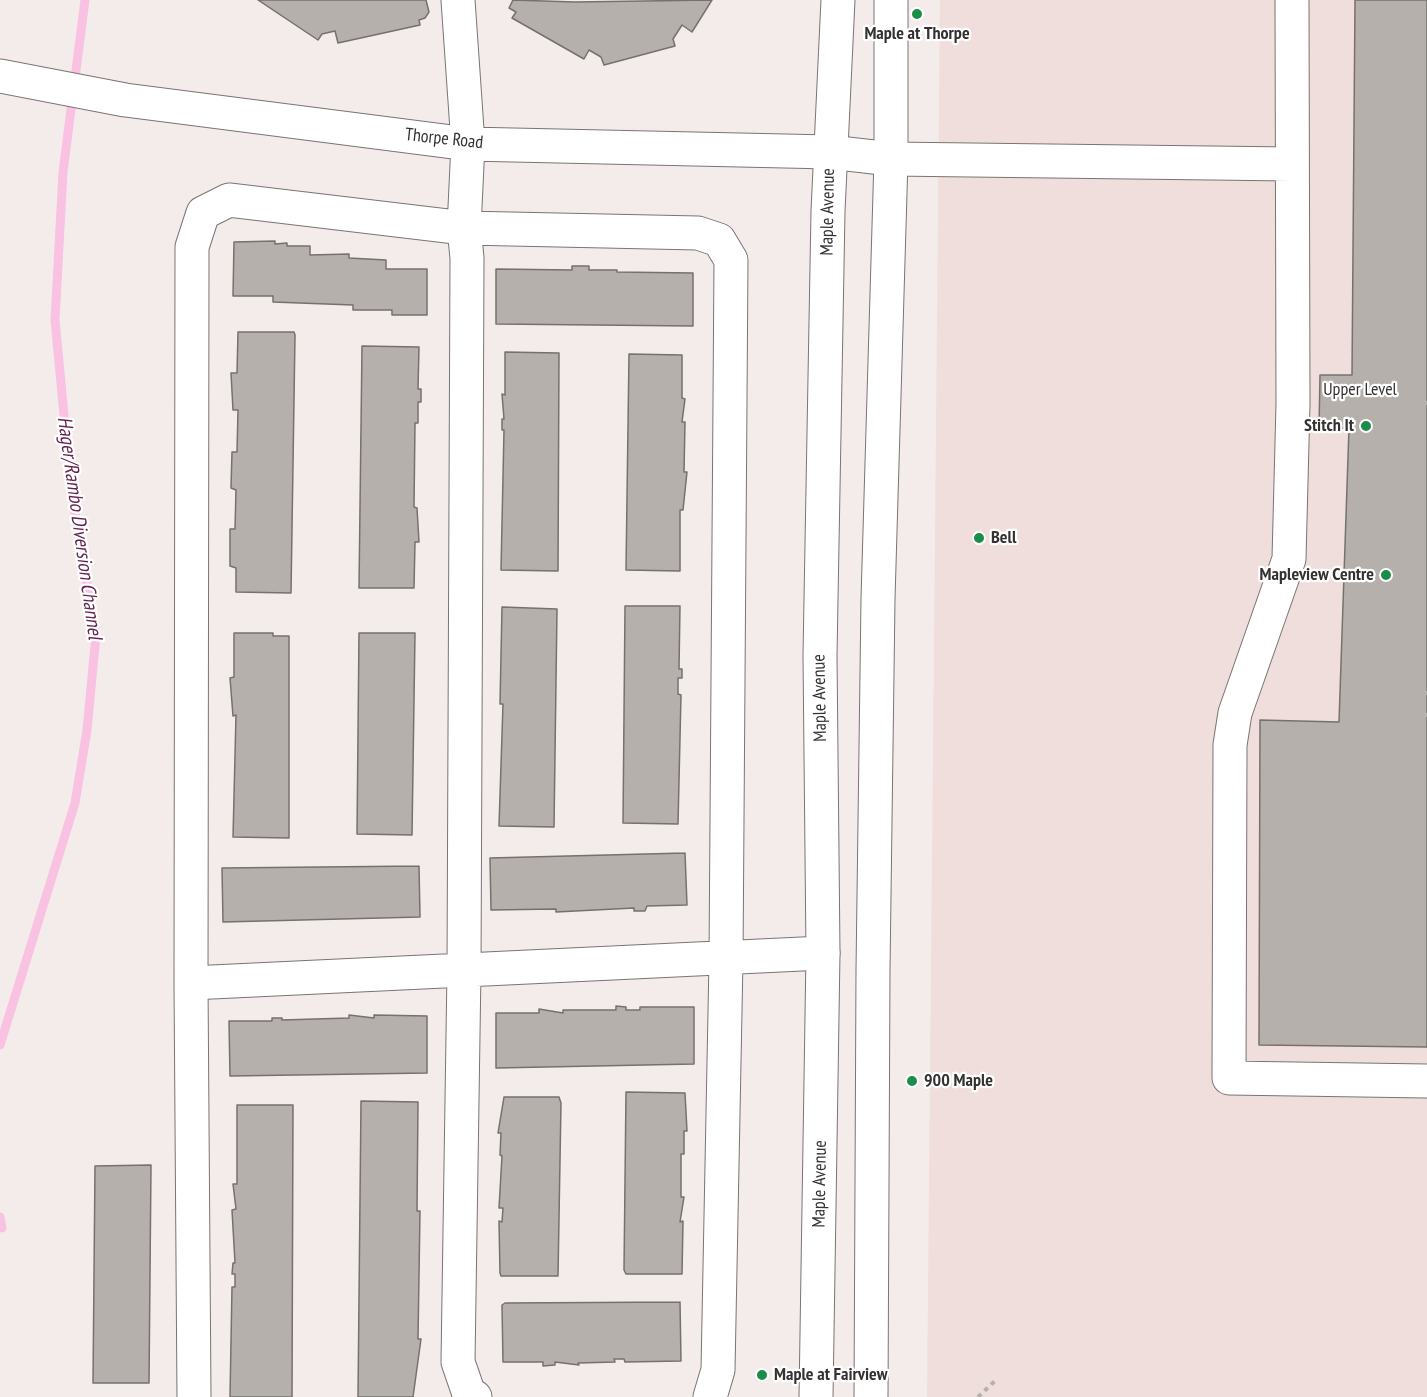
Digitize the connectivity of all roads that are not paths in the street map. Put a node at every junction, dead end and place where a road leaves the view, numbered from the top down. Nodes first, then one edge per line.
1 (838, 0) edge
2 (891, 0) edge
3 (1292, 0) edge
4 (462, 6) edge
5 (0, 76) edge
6 (468, 144) junction
7 (830, 152) junction
8 (891, 159) junction
9 (1291, 164) junction
10 (464, 228) junction
11 (823, 953) junction
12 (726, 960) junction
13 (464, 970) junction
14 (191, 982) junction
15 (1427, 1081) edge
16 (872, 1329) junction
17 (818, 1330) junction
18 (194, 1397) edge
19 (475, 1397) edge
20 (710, 1397) edge
21 (794, 1397) edge
22 (816, 1397) edge
23 (871, 1397) edge
24 (884, 1397) edge

1 - 7 main road, Maple Avenue
2 - 8 main road
3 - 9 main road
4 - 6 main road
5 - 6 main road, Thorpe Road
6 - 7 main road, Thorpe Road
6 - 10 main road
7 - 8 main road, Thorpe Road
7 - 11 main road, Maple Avenue
8 - 9 main road, Thorpe Road
8 - 16 main road
9 - 15 main road
10 - 12 main road
10 - 13 main road
10 - 14 main road
11 - 12 main road
11 - 17 main road, Maple Avenue
12 - 13 main road
12 - 20 main road
13 - 14 main road
13 - 19 main road
14 - 18 main road
16 - 23 main road
16 - 24 main road
17 - 21 main road
17 - 22 main road, Maple Avenue

